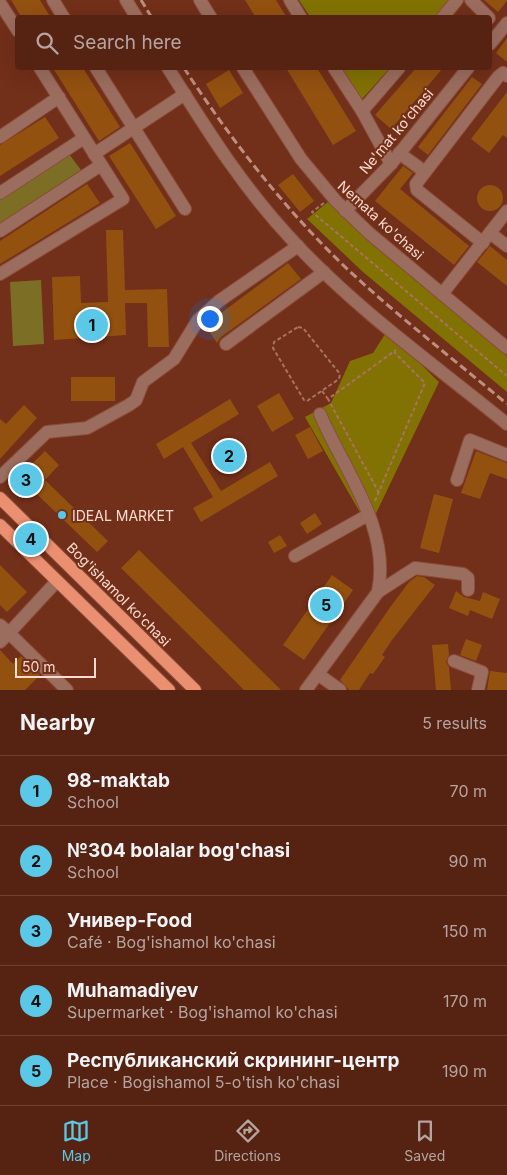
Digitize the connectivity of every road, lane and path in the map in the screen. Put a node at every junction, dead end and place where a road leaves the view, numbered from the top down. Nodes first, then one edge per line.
1 (54, 0) edge
2 (126, 0) edge
3 (200, 0) edge
4 (290, 0) edge
5 (457, 0) edge
6 (471, 0) edge
7 (0, 3) edge
8 (62, 15) edge
9 (135, 15) edge
10 (210, 15) edge
11 (299, 15) edge
12 (444, 15) edge
13 (486, 15) edge
14 (492, 20) edge
15 (15, 26) edge
16 (504, 27) edge
17 (492, 42) edge
18 (41, 70) edge
19 (97, 70) edge
20 (169, 70) edge
21 (244, 70) edge
22 (335, 70) edge
23 (397, 70) edge
24 (466, 70) edge
25 (507, 76) edge
26 (184, 94) junction
27 (59, 97) junction
28 (362, 111) junction
29 (0, 137) edge
30 (84, 138) junction
31 (400, 153) junction
32 (94, 154) junction
33 (391, 164) junction
34 (102, 165) junction
35 (425, 172) junction
36 (0, 193) edge
37 (332, 197) junction
38 (184, 209) dead end
39 (345, 211) junction
40 (507, 211) edge
41 (0, 231) edge
42 (486, 238) junction
43 (298, 246) junction
44 (507, 246) edge
45 (324, 272) junction
46 (0, 274) edge
47 (442, 294) junction
48 (406, 343) junction
49 (226, 344) dead end
50 (507, 348) edge
51 (394, 352) junction
52 (507, 376) edge
53 (322, 391) junction
54 (328, 399) junction
55 (320, 414) dead end
56 (507, 424) edge
57 (507, 454) edge
58 (0, 477) edge
59 (457, 480) dead end
60 (379, 493) junction
61 (0, 498) edge
62 (368, 515) junction
63 (0, 525) edge
64 (296, 556) dead end
65 (57, 580) junction
66 (468, 590) dead end
67 (378, 592) junction
68 (134, 630) junction
69 (3, 633) edge
70 (121, 643) junction
71 (454, 662) dead end
72 (178, 673) junction
73 (319, 675) junction
74 (167, 688) edge
75 (67, 690) edge
76 (195, 690) edge
77 (306, 690) edge
78 (340, 690) edge
79 (478, 690) edge

1 - 8 street
2 - 9 street
3 - 10 street
4 - 11 street
5 - 12 street
6 - 13 street
7 - 15 street
14 - 16 street
16 - 17 street
18 - 27 street
19 - 38 street
20 - 26 street
21 - 37 street, Nemata ko'chasi
22 - 28 street
23 - 28 street
24 - 31 street, Ne'mat ko'chasi
25 - 35 street
26 - 32 street
26 - 43 street
27 - 29 street
27 - 30 street
28 - 33 street
30 - 32 street
30 - 36 street
31 - 33 street, Ne'mat ko'chasi
31 - 35 street
32 - 34 street
33 - 39 street, Ne'mat ko'chasi
34 - 41 street
34 - 46 street
35 - 42 street
37 - 39 street, Nemata ko'chasi
37 - 52 path
39 - 47 street, Nemata ko'chasi
40 - 42 street
42 - 44 street
42 - 47 street
43 - 45 street
43 - 58 street
45 - 48 street
45 - 49 street
47 - 50 street, Nemata ko'chasi
48 - 51 path
48 - 56 street
51 - 54 path
51 - 60 path
53 - 53 path
53 - 54 path
54 - 60 path
55 - 62 street
57 - 59 street
60 - 62 path
61 - 68 main road, Bog'ishamol ko'chasi
62 - 64 street
62 - 67 street
63 - 65 main road
65 - 69 street
65 - 70 main road
66 - 67 street
67 - 73 street
68 - 70 main road
68 - 72 main road, Bog'ishamol ko'chasi
69 - 75 street
70 - 74 main road
71 - 79 street
72 - 74 main road
72 - 76 main road, Bog'ishamol ko'chasi
73 - 77 street
73 - 78 street

